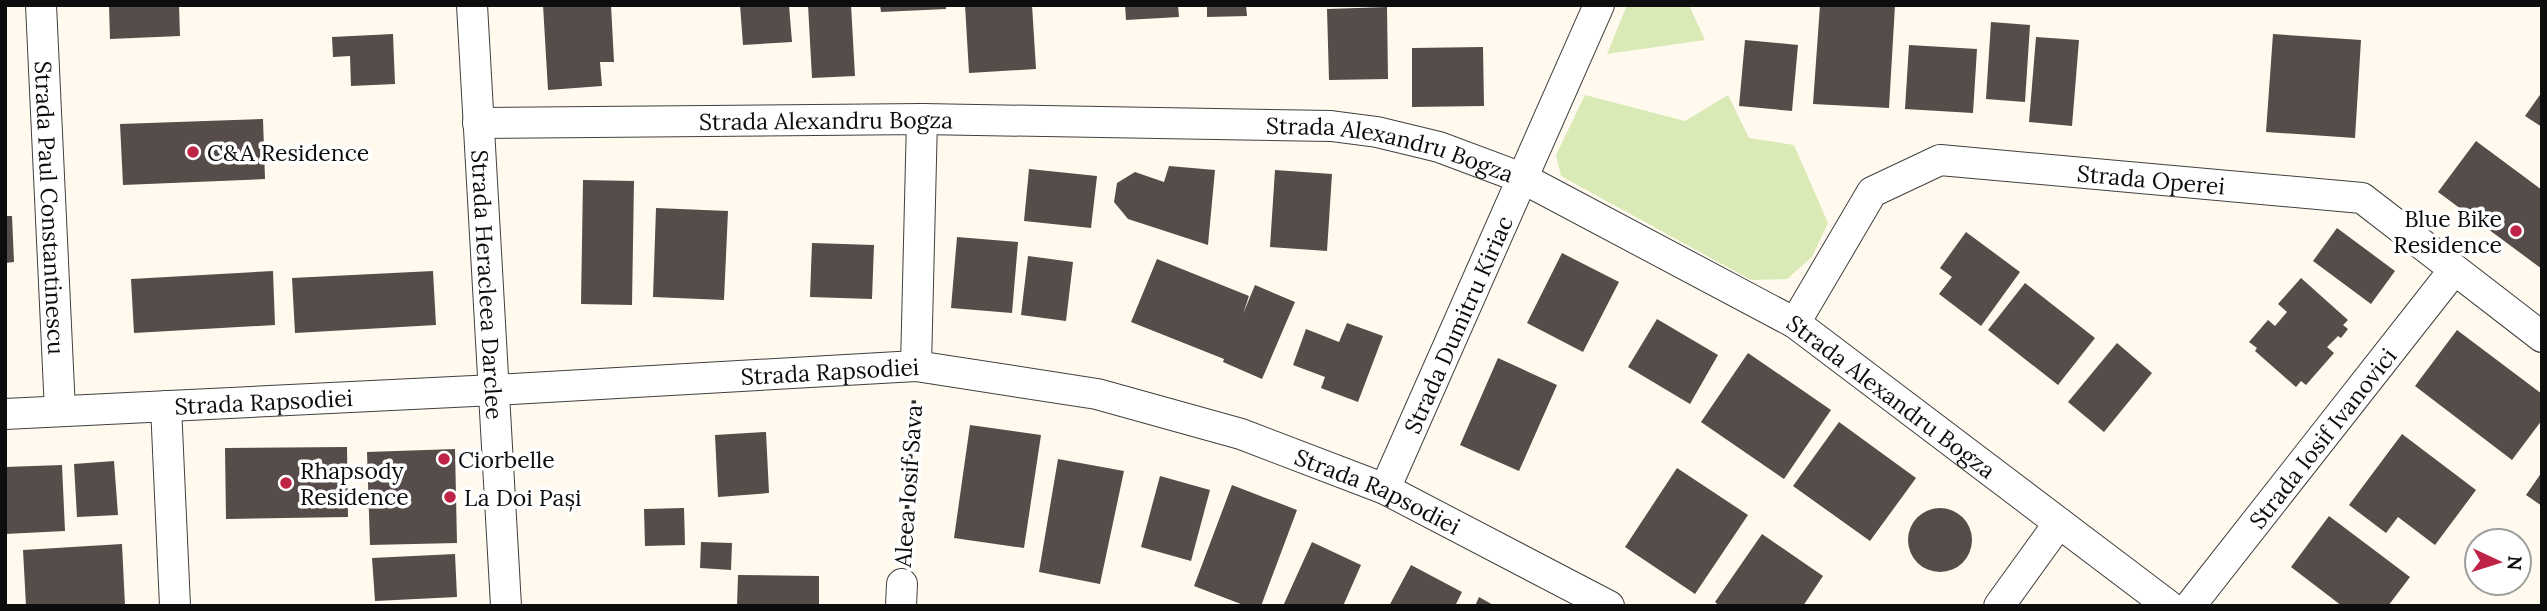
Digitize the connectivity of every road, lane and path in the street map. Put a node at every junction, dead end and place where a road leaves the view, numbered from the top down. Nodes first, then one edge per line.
1 (41, 5) edge
2 (471, 5) edge
3 (1599, 5) edge
4 (922, 119) junction
5 (478, 123) junction
6 (1522, 178) junction
7 (2454, 271) junction
8 (1795, 323) junction
9 (2542, 337) edge
10 (916, 366) junction
11 (494, 390) junction
12 (166, 406) junction
13 (60, 411) junction
14 (5, 414) edge
15 (1385, 489) junction
16 (2059, 523) junction
17 (902, 595) edge
18 (176, 606) edge
19 (506, 606) edge
20 (1609, 606) edge
21 (1999, 606) edge
22 (2169, 606) edge
23 (2190, 606) edge

1 - 13 street, Strada Paul Constantinescu
2 - 5 street, Strada Heracleea Darclee
3 - 6 street, Strada Dumitru Kiriac
4 - 5 street, Strada Alexandru Bogza
4 - 6 street, Strada Alexandru Bogza
4 - 10 street
5 - 11 street, Strada Heracleea Darclee
6 - 8 street, Strada Alexandru Bogza
6 - 15 street, Strada Dumitru Kiriac
7 - 8 street, Strada Operei
7 - 9 street, Strada Operei
7 - 23 street, Strada Iosif Ivanovici
8 - 16 street, Strada Alexandru Bogza
10 - 11 street, Strada Rapsodiei
10 - 15 street, Strada Rapsodiei
10 - 17 path, Aleea Iosif Sava
11 - 12 street, Strada Rapsodiei
11 - 19 street, Strada Heracleea Darclee
12 - 13 street, Strada Rapsodiei
12 - 18 street
13 - 14 street, Strada Rapsodiei
15 - 20 street, Strada Rapsodiei
16 - 21 street
16 - 22 street, Strada Alexandru Bogza

